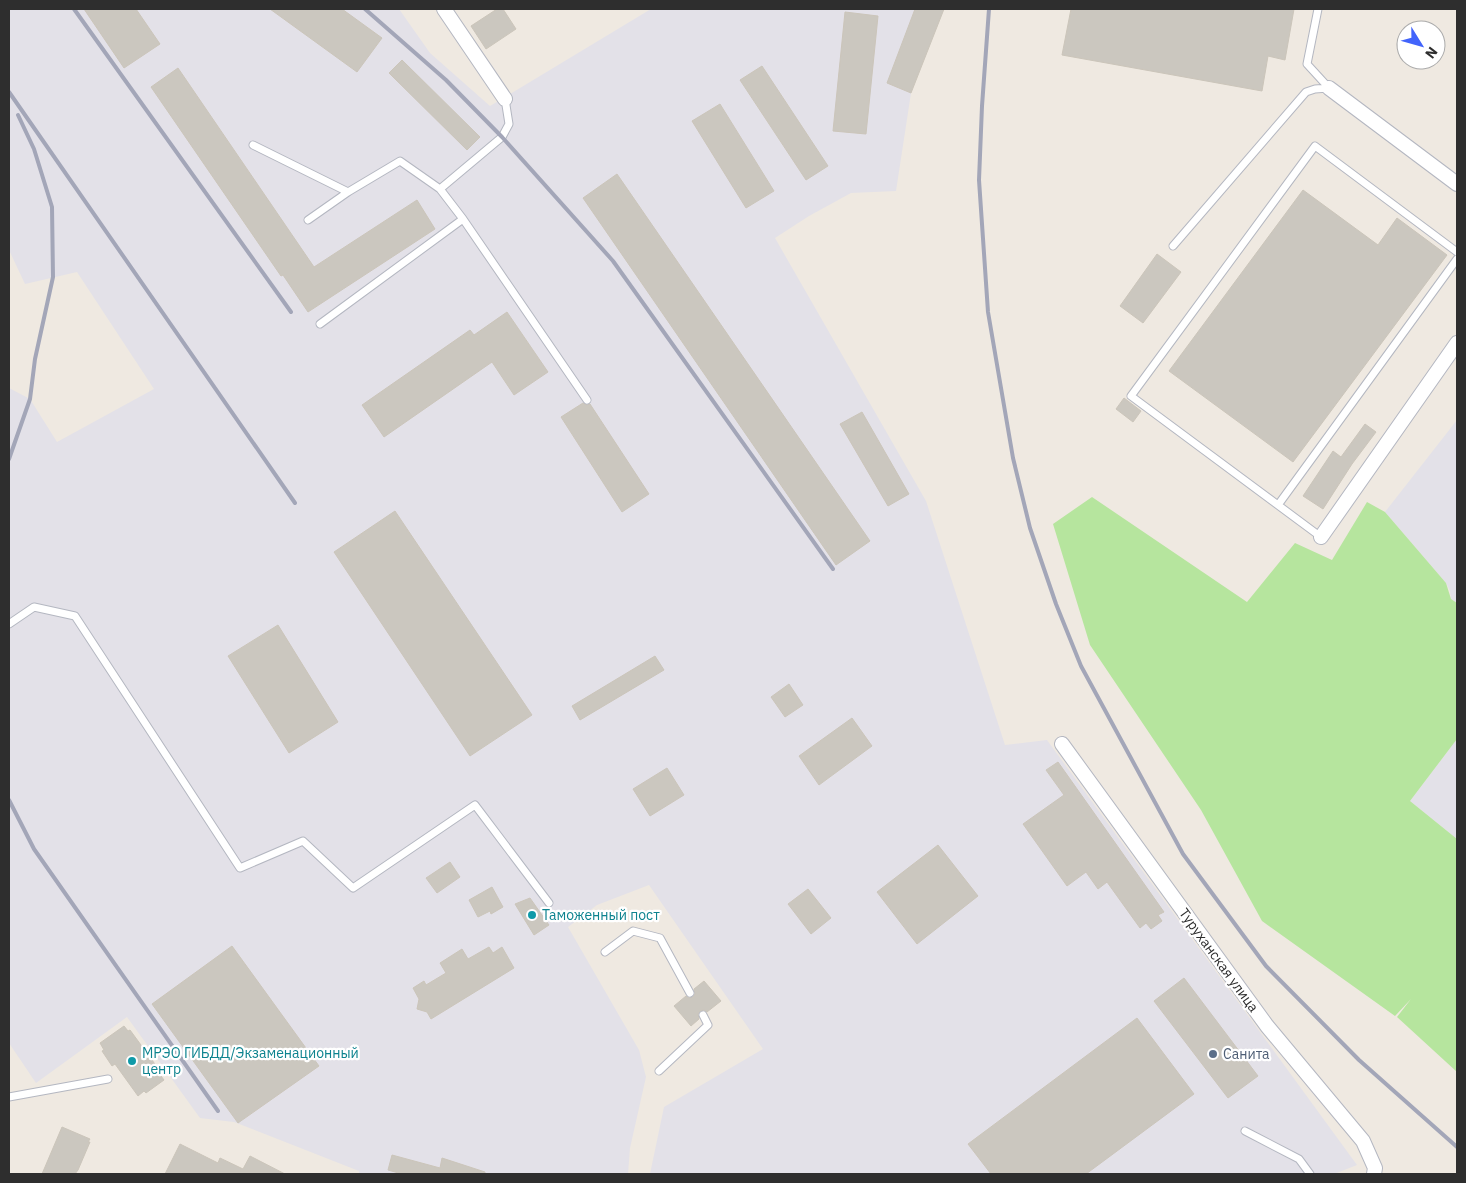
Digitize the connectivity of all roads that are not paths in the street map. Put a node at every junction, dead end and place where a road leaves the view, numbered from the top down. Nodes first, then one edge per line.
1 (444, 9) edge
2 (1318, 9) edge
3 (1329, 88) junction
4 (505, 99) joint
5 (253, 145) dead end
6 (1457, 184) edge
7 (440, 189) junction
8 (348, 192) junction
9 (463, 219) junction
10 (308, 220) dead end
11 (1173, 246) dead end
12 (1457, 252) edge
13 (1457, 258) edge
14 (320, 324) dead end
15 (1457, 343) edge
16 (587, 400) dead end
17 (1278, 505) junction
18 (1321, 537) joint
19 (9, 624) edge
20 (1062, 744) dead end
21 (549, 903) dead end
22 (605, 952) dead end
23 (690, 992) dead end
24 (703, 1016) dead end
25 (659, 1070) dead end
26 (108, 1079) dead end
27 (9, 1096) edge
28 (1246, 1131) dead end
29 (1310, 1174) edge
30 (1374, 1174) edge

1 - 4 street
2 - 3 lane
3 - 6 street
3 - 11 lane
4 - 7 lane
5 - 8 lane
7 - 8 lane
7 - 9 lane
8 - 10 lane
9 - 14 lane
9 - 16 lane
12 - 17 lane
13 - 17 lane
15 - 18 street
17 - 18 lane
19 - 21 lane
20 - 30 street, Туруханская улица
22 - 23 lane
24 - 25 lane
26 - 27 lane
28 - 29 lane

